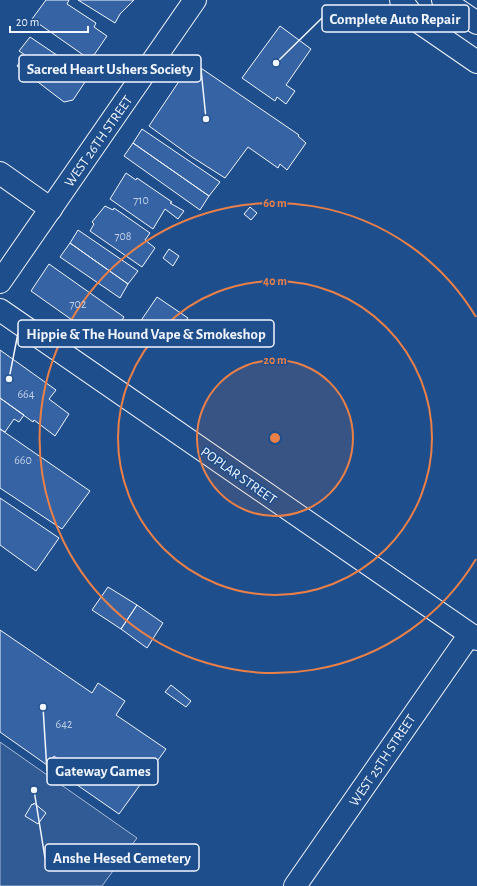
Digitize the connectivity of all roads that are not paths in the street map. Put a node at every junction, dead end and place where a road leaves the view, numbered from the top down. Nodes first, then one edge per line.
1 (195, 0) edge
2 (400, 0) edge
3 (443, 0) edge
4 (477, 23) edge
5 (477, 62) edge
6 (0, 173) edge
7 (51, 209) junction
8 (0, 282) edge
9 (0, 310) edge
10 (473, 637) edge
11 (295, 886) edge

1 - 7 street, WEST 26TH STREET
2 - 5 street
3 - 4 street
6 - 7 street
7 - 8 street, WEST 26TH STREET
9 - 10 street, POPLAR STREET
10 - 11 street, WEST 25TH STREET

